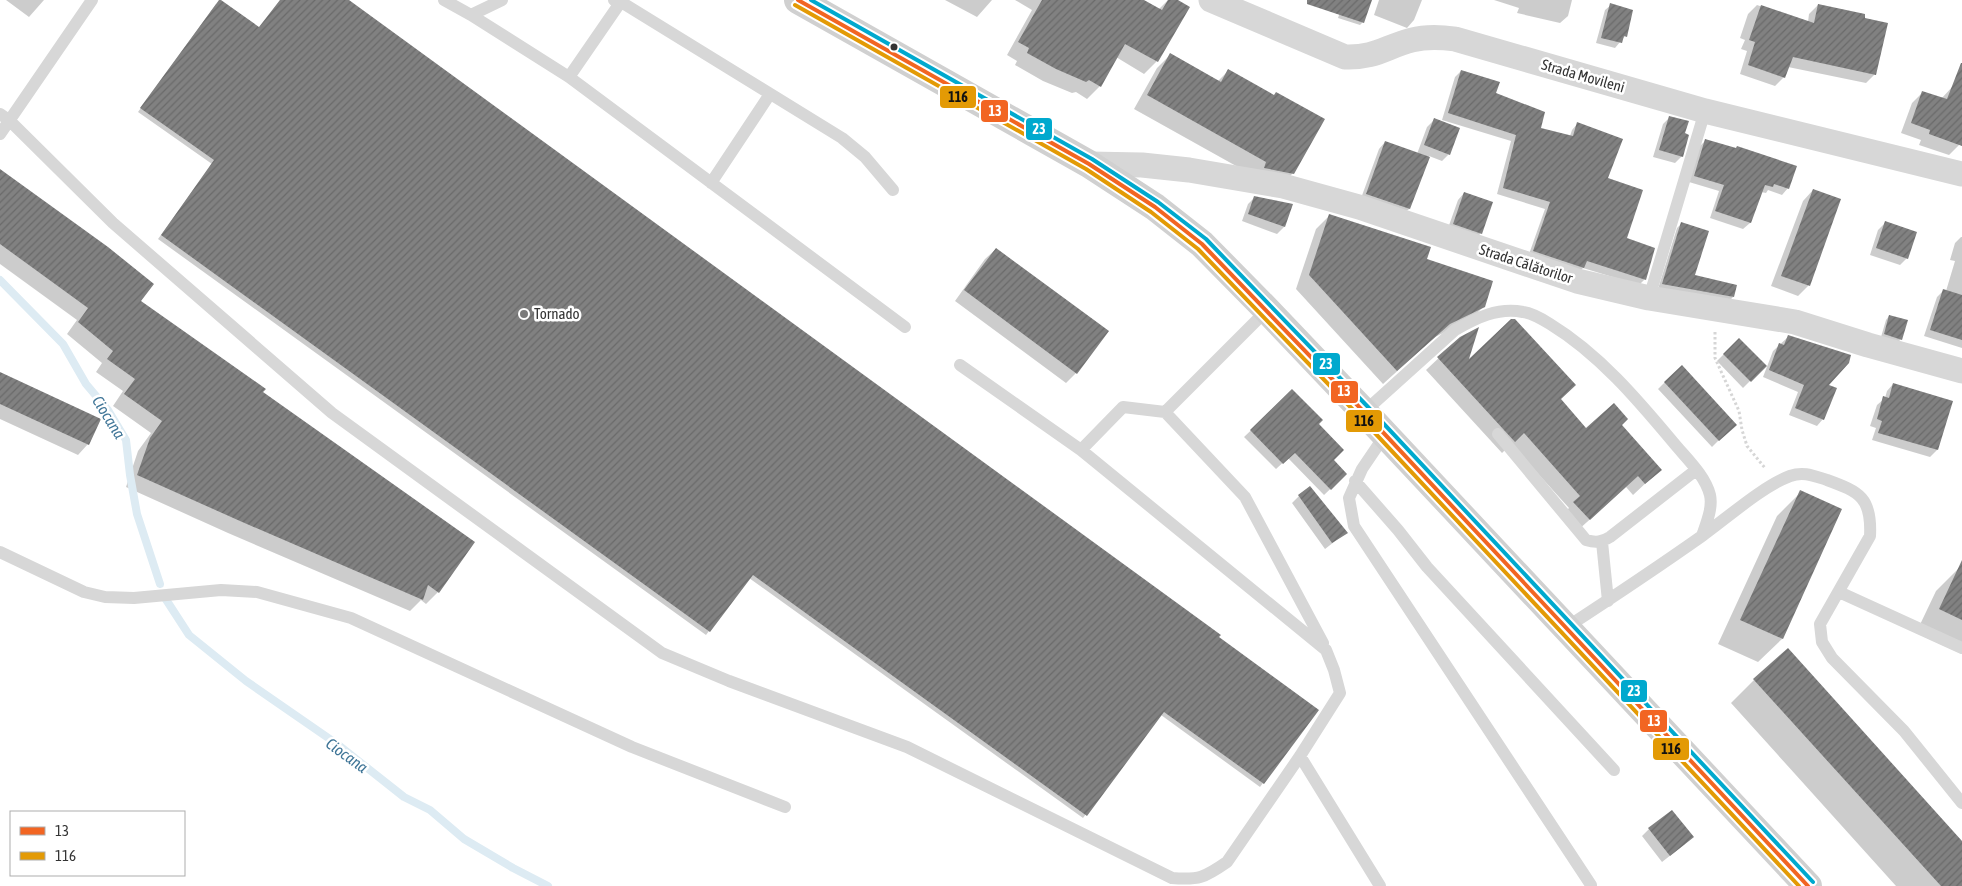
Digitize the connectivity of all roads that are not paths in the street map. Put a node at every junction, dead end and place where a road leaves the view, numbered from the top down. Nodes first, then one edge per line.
1 (92, 0) edge
2 (444, 0) edge
3 (502, 0) edge
4 (798, 0) edge
5 (1211, 0) edge
6 (619, 1) edge
7 (471, 15) junction
8 (569, 77) junction
9 (770, 94) junction
10 (1706, 111) junction
11 (5, 118) edge
12 (0, 134) edge
13 (1089, 164) junction
14 (1962, 174) edge
15 (711, 183) junction
16 (893, 190) dead end
17 (1649, 298) junction
18 (1267, 310) junction
19 (905, 327) dead end
20 (960, 365) dead end
21 (1962, 371) edge
22 (1165, 412) junction
23 (1364, 412) junction
24 (1498, 434) dead end
25 (1385, 435) junction
26 (1081, 450) junction
27 (1696, 470) junction
28 (1355, 481) junction
29 (1702, 536) junction
30 (1602, 542) junction
31 (0, 552) edge
32 (1838, 592) junction
33 (1608, 600) junction
34 (1567, 627) junction
35 (1962, 648) edge
36 (1326, 650) junction
37 (1300, 756) junction
38 (1614, 770) dead end
39 (1962, 802) edge
40 (785, 807) dead end
41 (1591, 885) edge
42 (1380, 886) edge
43 (1808, 886) edge

1 - 11 lane
2 - 7 lane
3 - 7 lane
4 - 13 main road
5 - 10 street, Strada Movileni
6 - 8 lane
6 - 9 lane
7 - 8 lane
8 - 15 lane
9 - 15 lane
9 - 16 lane
10 - 14 street, Strada Movileni
10 - 17 lane
11 - 12 lane
11 - 37 lane
13 - 17 street, Strada Călătorilor
13 - 18 main road
15 - 19 lane
17 - 21 street, Strada Călătorilor
18 - 22 lane
18 - 23 main road
20 - 26 lane
22 - 26 lane
22 - 36 lane
23 - 25 main road
23 - 27 lane
24 - 30 lane
25 - 28 lane
25 - 34 main road
26 - 36 lane
27 - 29 lane
27 - 30 lane
28 - 38 lane
28 - 41 lane
29 - 32 lane
29 - 33 lane
30 - 33 lane
31 - 40 lane
32 - 35 lane
32 - 39 lane
33 - 34 lane
34 - 43 main road
36 - 37 lane
37 - 42 lane

